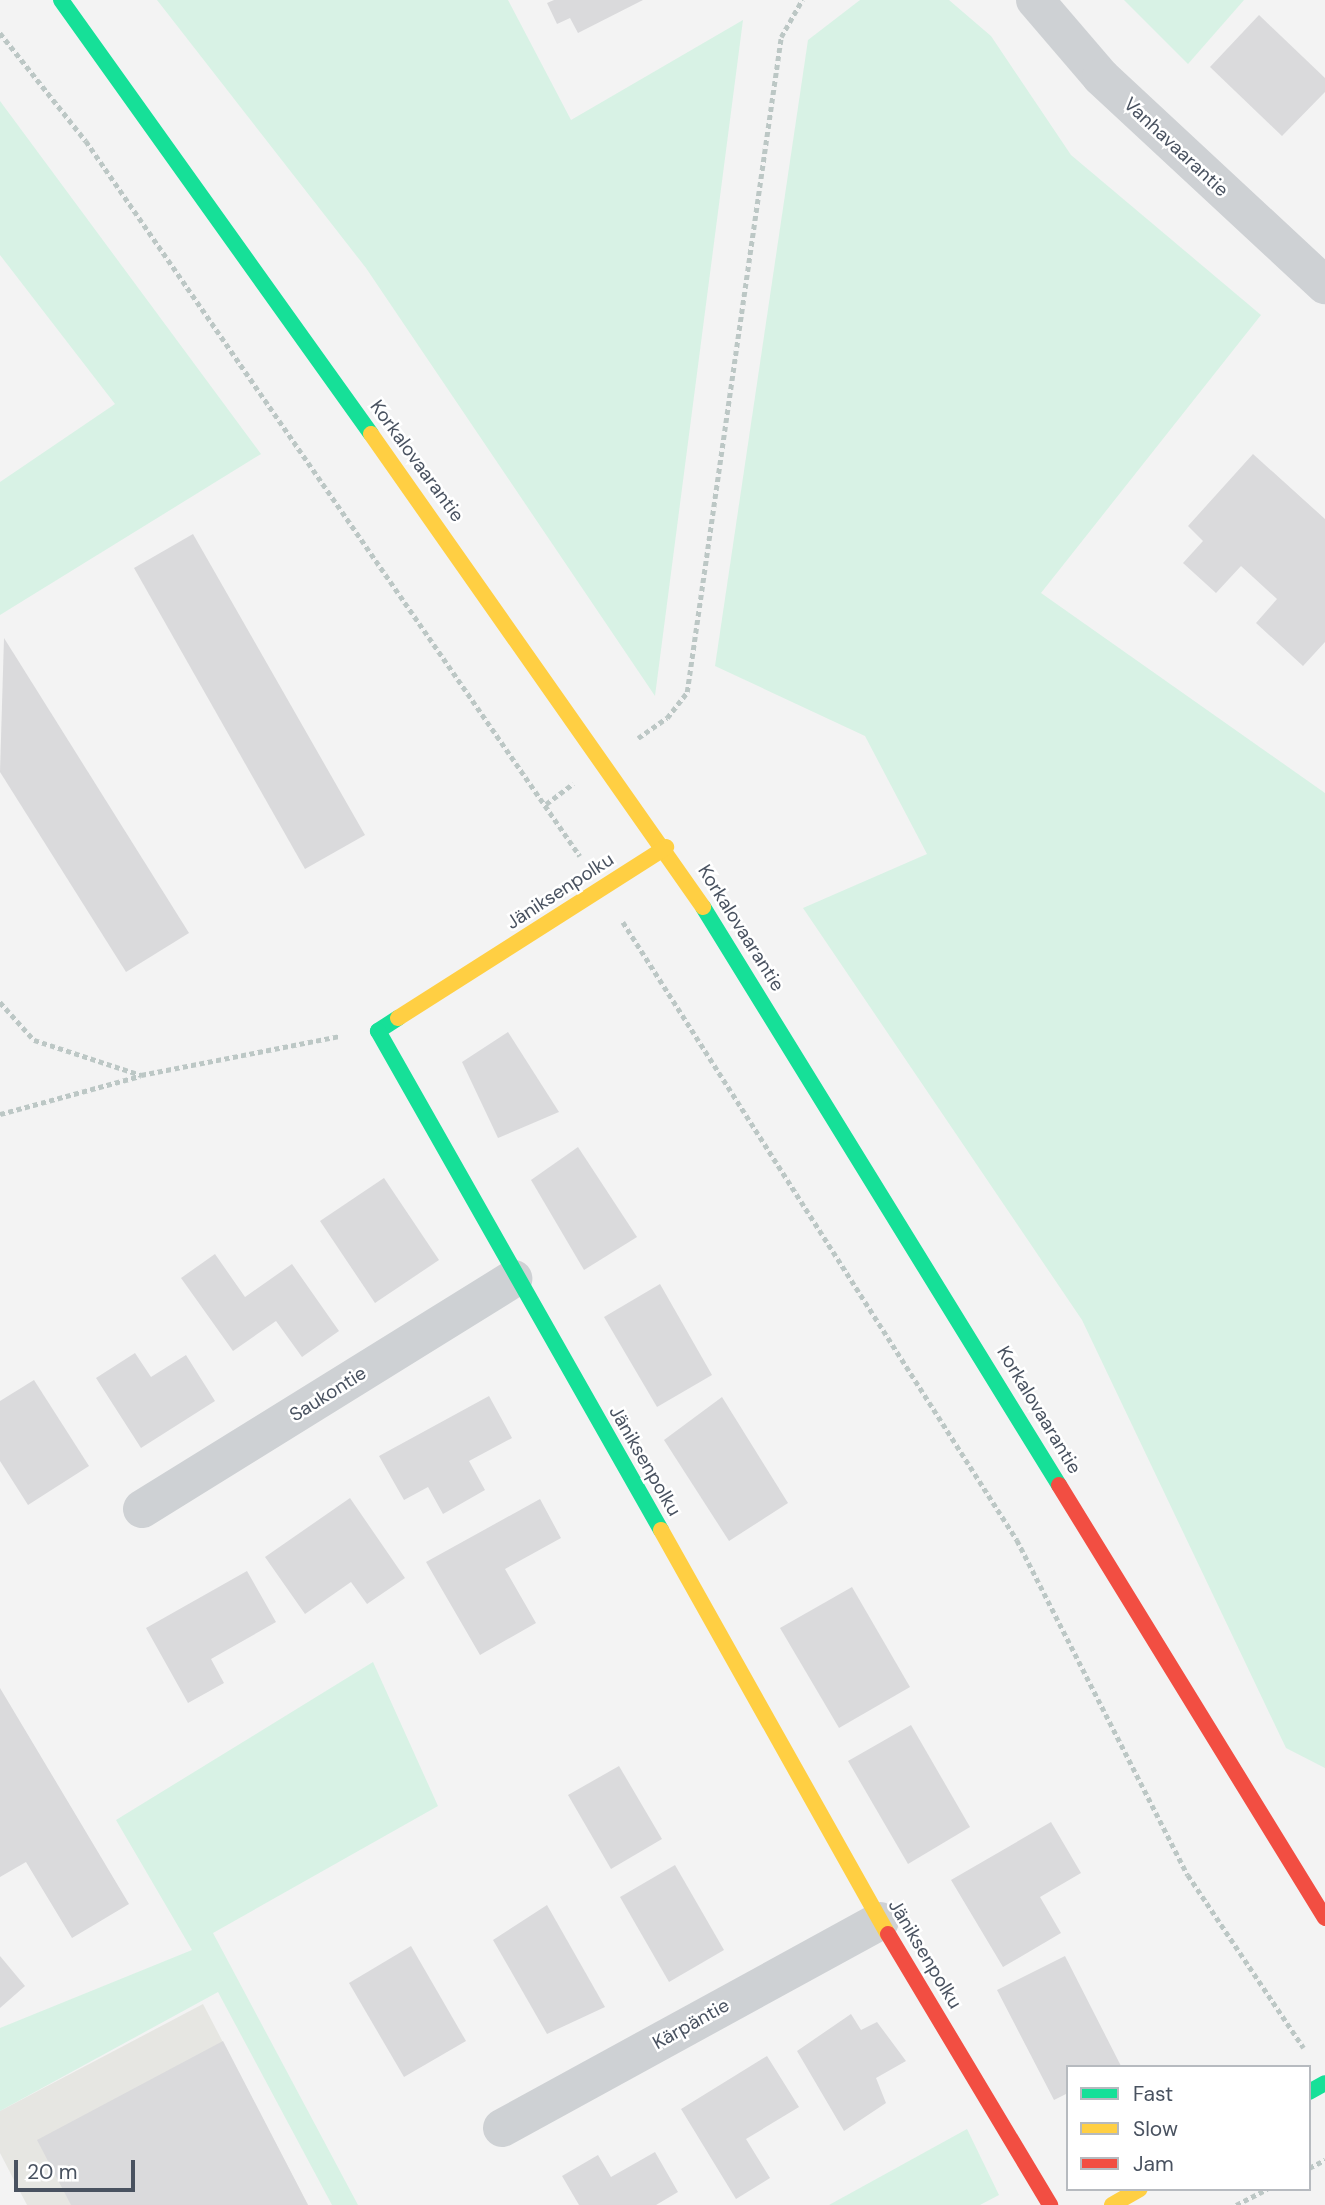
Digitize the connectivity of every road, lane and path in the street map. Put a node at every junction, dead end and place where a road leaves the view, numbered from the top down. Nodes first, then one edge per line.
1 (61, 0) edge
2 (802, 0) edge
3 (1035, 0) edge
4 (0, 33) edge
5 (1325, 285) edge
6 (667, 718) dead end
7 (666, 848) junction
8 (603, 890) junction
9 (0, 1002) edge
10 (378, 1031) junction
11 (141, 1075) junction
12 (0, 1114) edge
13 (513, 1279) junction
14 (142, 1509) dead end
15 (1325, 1918) edge
16 (880, 1921) junction
17 (1307, 2053) dead end
18 (502, 2128) dead end
19 (1136, 2191) edge
20 (1263, 2191) edge
21 (1050, 2205) edge
22 (1112, 2205) edge
23 (1236, 2205) edge

1 - 7 street, Korkalovaarantie
2 - 6 path
3 - 5 street, Vanhavaarantie
4 - 8 path
7 - 8 street, Jäniksenpolku
7 - 15 street, Korkalovaarantie
8 - 10 street, Jäniksenpolku
8 - 17 path
9 - 11 path
10 - 11 path
10 - 13 street, Jäniksenpolku
11 - 12 path
13 - 14 street, Saukontie
13 - 16 street, Jäniksenpolku
16 - 18 street, Kärpäntie
16 - 21 street, Jäniksenpolku
19 - 22 street
20 - 23 path

